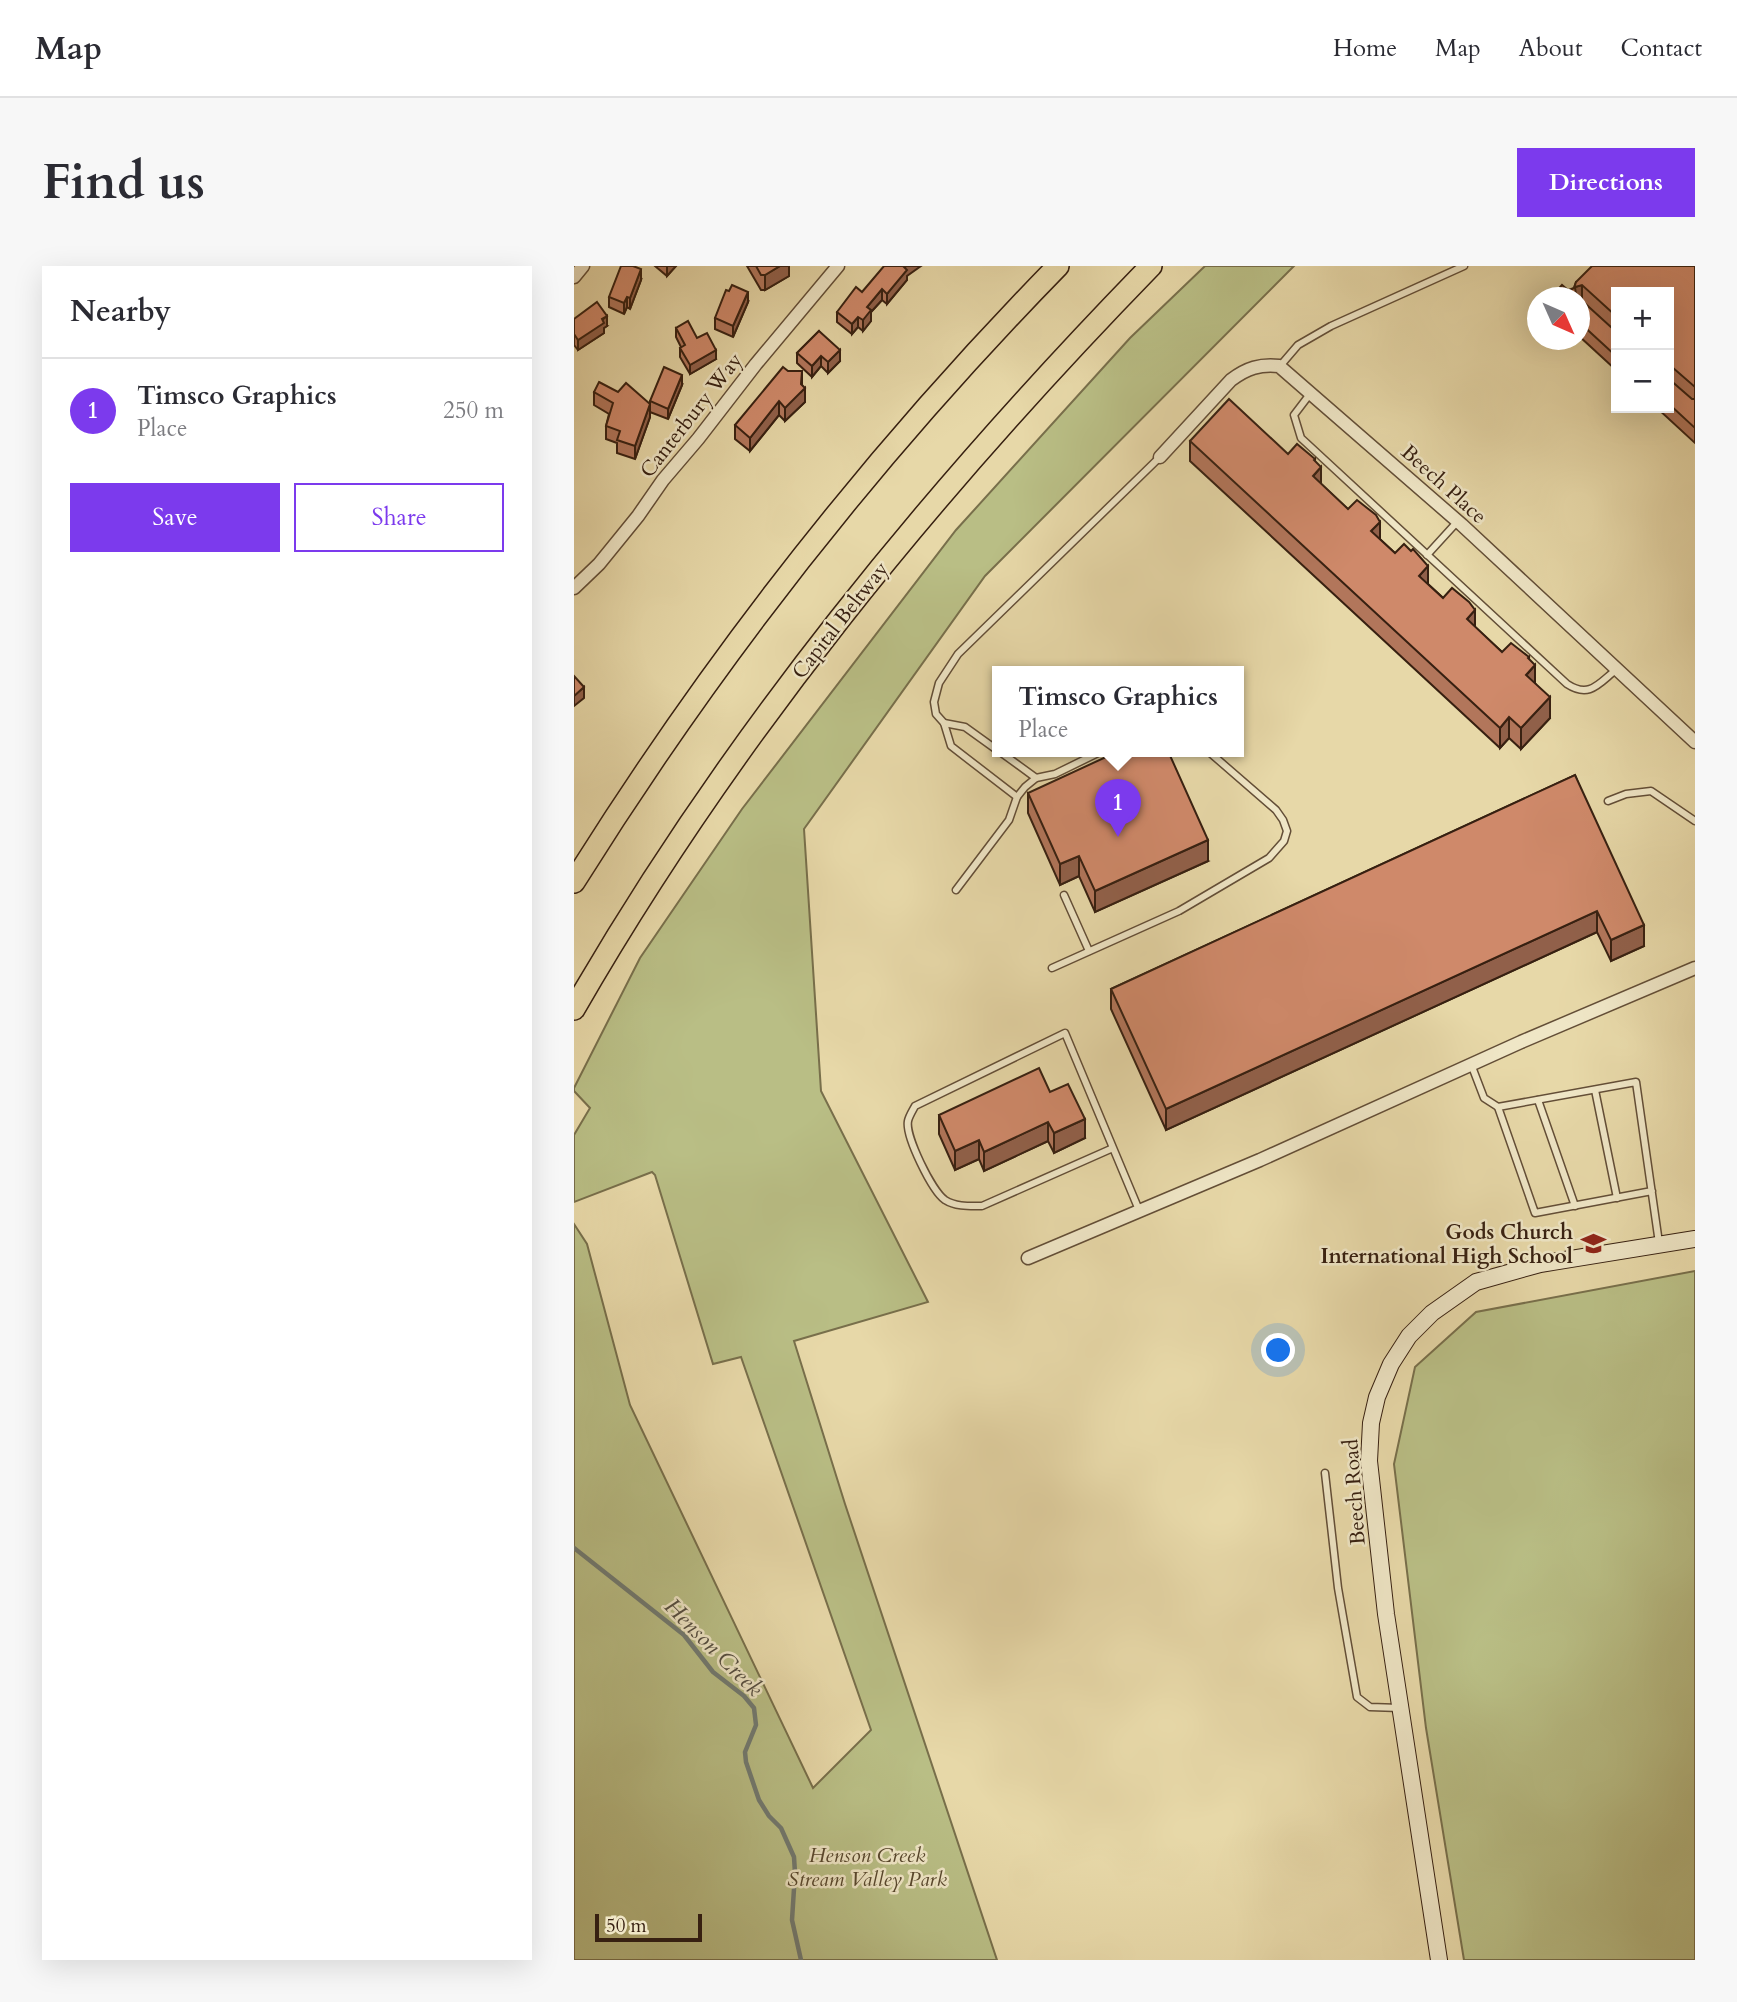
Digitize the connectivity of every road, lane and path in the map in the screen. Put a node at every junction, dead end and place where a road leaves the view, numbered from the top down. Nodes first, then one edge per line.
1 (583, 266) edge
2 (838, 266) edge
3 (1058, 266) edge
4 (1151, 266) edge
5 (1464, 266) edge
6 (574, 277) edge
7 (1279, 366) junction
8 (1311, 392) junction
9 (1160, 457) joint
10 (1458, 521) junction
11 (1427, 555) junction
12 (574, 588) edge
13 (1617, 669) junction
14 (944, 723) junction
15 (1695, 742) edge
16 (992, 747) edge
17 (1006, 757) edge
18 (1090, 757) edge
19 (1215, 757) edge
20 (1036, 778) junction
21 (1017, 797) junction
22 (1608, 801) dead end
23 (1695, 821) edge
24 (574, 882) edge
25 (956, 890) dead end
26 (1064, 895) dead end
27 (1089, 951) junction
28 (1052, 968) dead end
29 (1695, 968) edge
30 (574, 1009) edge
31 (1471, 1064) junction
32 (1595, 1090) junction
33 (1538, 1100) junction
34 (1498, 1107) junction
35 (1113, 1148) junction
36 (1652, 1191) junction
37 (1617, 1198) junction
38 (1575, 1206) junction
39 (1140, 1212) junction
40 (1695, 1239) edge
41 (1660, 1245) junction
42 (1028, 1258) dead end
43 (1325, 1473) dead end
44 (1402, 1708) junction
45 (1439, 1960) edge

1 - 6 street
2 - 12 street, Canterbury Way
3 - 24 highway
4 - 30 highway, Capital Beltway
5 - 7 lane
7 - 8 street, Beech Place
7 - 9 street
8 - 10 street, Beech Place
8 - 11 lane
9 - 14 lane
10 - 11 lane
10 - 13 street, Beech Place
11 - 13 lane
13 - 15 street, Beech Place
14 - 16 lane
14 - 21 lane
17 - 20 lane
18 - 20 lane
19 - 27 lane
20 - 21 lane
21 - 25 lane
22 - 23 lane
26 - 27 lane
27 - 28 lane
29 - 31 street
31 - 34 lane
31 - 39 street
32 - 33 lane
32 - 36 lane
32 - 37 lane
33 - 34 lane
33 - 38 lane
34 - 38 lane
35 - 35 lane
35 - 39 lane
36 - 37 lane
36 - 41 lane
37 - 38 lane
39 - 42 street
40 - 41 street, Beech Road
41 - 44 street, Beech Road
43 - 44 lane
44 - 45 street, Beech Road

